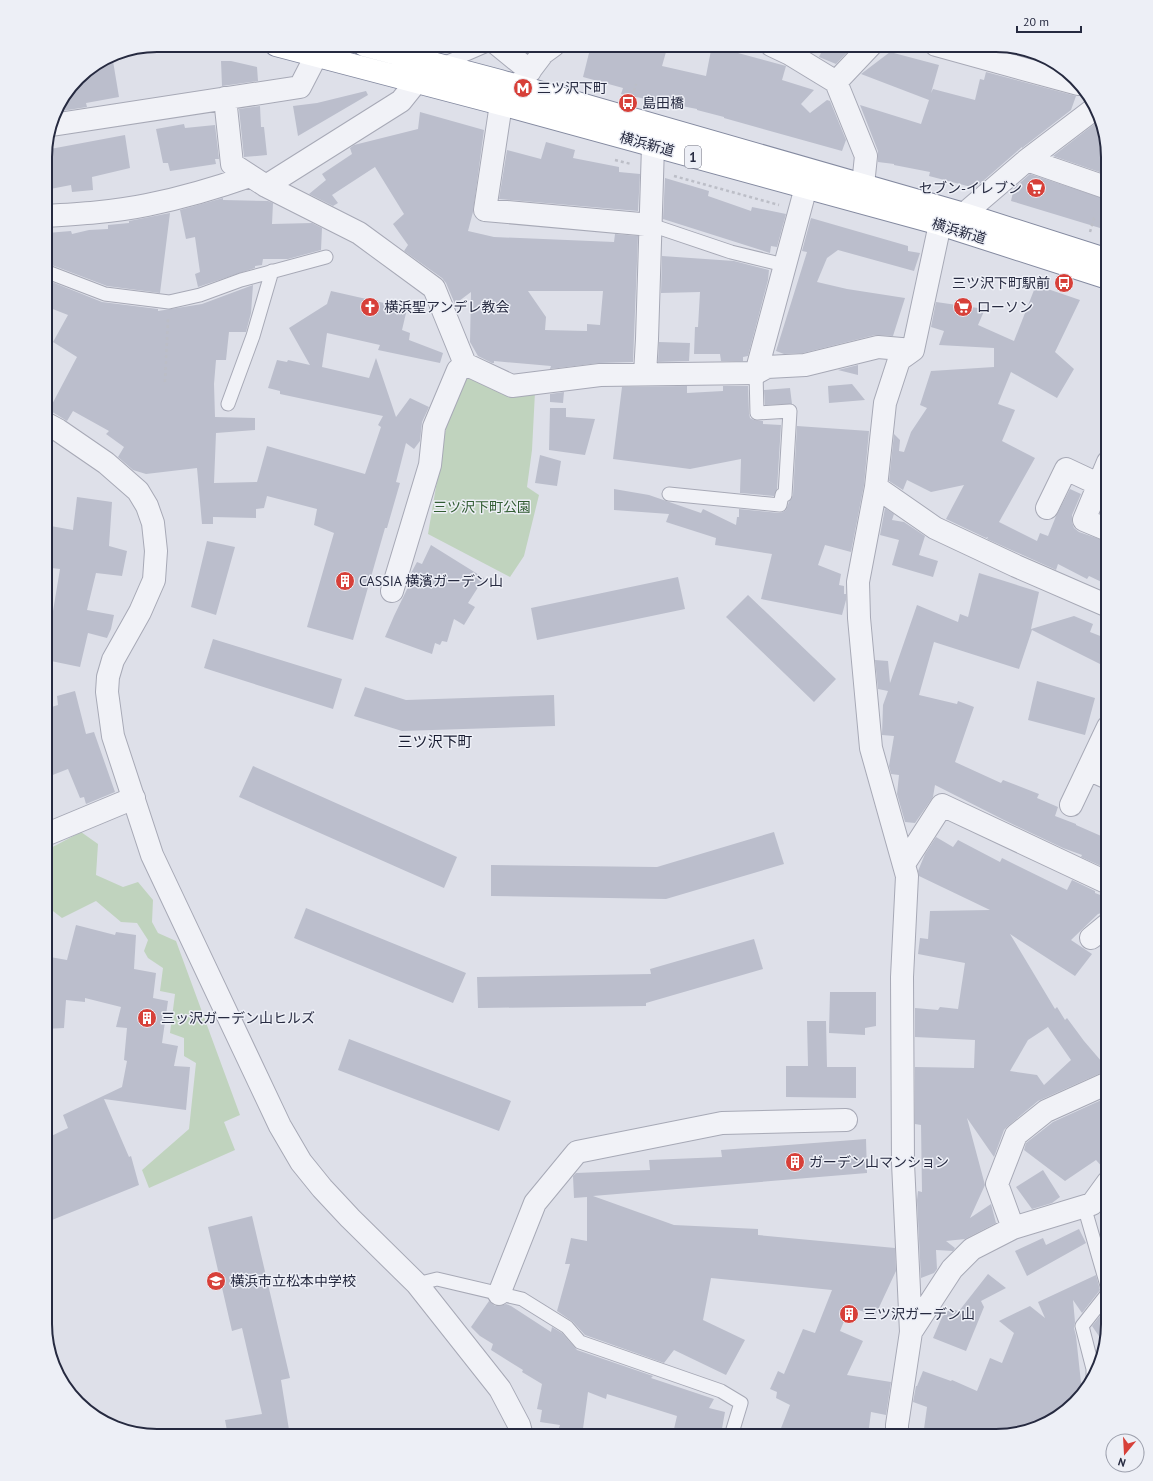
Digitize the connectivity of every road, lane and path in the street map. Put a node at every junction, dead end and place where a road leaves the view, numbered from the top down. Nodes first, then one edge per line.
1 (317, 52) edge
2 (320, 52) edge
3 (390, 52) edge
4 (470, 52) edge
5 (504, 52) edge
6 (544, 52) edge
7 (786, 52) edge
8 (864, 52) edge
9 (961, 52) edge
10 (439, 65) junction
11 (524, 78) junction
12 (417, 81) junction
13 (1068, 81) edge
14 (836, 82) junction
15 (636, 84) dead end
16 (225, 98) junction
17 (632, 99) dead end
18 (501, 104) junction
19 (1090, 112) edge
20 (58, 124) edge
21 (653, 146) junction
22 (1027, 160) junction
23 (258, 181) junction
24 (863, 185) junction
25 (1101, 186) edge
26 (806, 187) junction
27 (964, 214) junction
28 (1095, 215) dead end
29 (52, 216) edge
30 (940, 224) junction
31 (651, 225) junction
32 (1090, 234) dead end
33 (326, 257) dead end
34 (1101, 258) edge
35 (784, 265) junction
36 (272, 271) junction
37 (52, 274) edge
38 (1101, 276) edge
39 (169, 302) junction
40 (913, 350) junction
41 (466, 364) junction
42 (756, 373) junction
43 (645, 374) junction
44 (165, 382) dead end
45 (228, 404) dead end
46 (52, 427) edge
47 (1101, 477) edge
48 (1098, 484) junction
49 (876, 487) junction
50 (669, 494) dead end
51 (1047, 508) dead end
52 (1101, 527) edge
53 (392, 591) dead end
54 (1101, 603) edge
55 (1101, 742) edge
56 (1088, 769) junction
57 (1101, 775) edge
58 (134, 798) junction
59 (1072, 805) dead end
60 (52, 832) edge
61 (904, 864) junction
62 (1101, 880) edge
63 (1101, 930) edge
64 (1091, 938) dead end
65 (1101, 1086) edge
66 (846, 1120) dead end
67 (1101, 1192) edge
68 (1084, 1206) junction
69 (1013, 1228) junction
70 (1101, 1265) edge
71 (417, 1284) junction
72 (499, 1294) junction
73 (1101, 1302) edge
74 (911, 1332) junction
75 (1092, 1366) edge
76 (520, 1429) edge
77 (733, 1429) edge
78 (897, 1429) edge

1 - 16 street
2 - 12 highway, 横浜新道 / 1
3 - 10 highway, 横浜新道 / 1
4 - 10 lane
5 - 11 street
6 - 11 street
7 - 14 street
8 - 14 street
9 - 13 street
10 - 11 highway, 横浜新道 / 1
11 - 24 highway, 横浜新道 / 1
12 - 18 highway, 横浜新道 / 1
12 - 23 street
14 - 24 street
15 - 17 path
16 - 20 street
16 - 23 street
18 - 21 highway, 横浜新道 / 1
18 - 31 street
19 - 22 street
21 - 26 highway, 横浜新道 / 1
21 - 31 street
22 - 25 street
22 - 27 street
23 - 29 street
23 - 41 street
24 - 27 highway, 横浜新道 / 1
26 - 30 highway, 横浜新道 / 1
26 - 35 street
27 - 34 highway, 横浜新道 / 1
28 - 32 path
30 - 38 highway, 横浜新道 / 1
30 - 40 street
31 - 35 lane
31 - 43 street
33 - 36 lane
35 - 42 street
36 - 39 lane
36 - 45 lane
37 - 39 lane
39 - 44 path
40 - 42 street
40 - 49 street
41 - 43 street
41 - 53 street
42 - 43 street
42 - 50 lane
46 - 58 street
47 - 48 street
48 - 51 street
48 - 52 street
49 - 54 street
49 - 61 street
55 - 56 street
56 - 57 street
56 - 59 street
58 - 60 street
58 - 71 street
61 - 62 street
61 - 74 street
63 - 64 street
65 - 69 street
66 - 72 street
67 - 68 street
68 - 69 street
68 - 70 lane
69 - 74 street
71 - 72 lane
71 - 76 street
72 - 77 lane
73 - 75 lane
74 - 78 street

